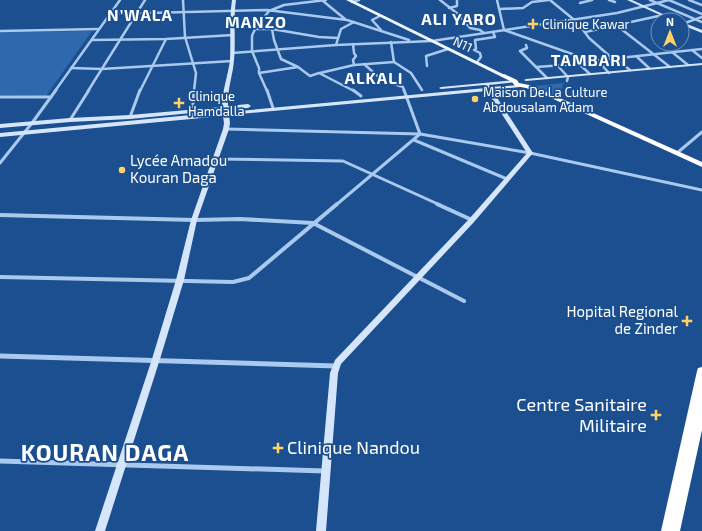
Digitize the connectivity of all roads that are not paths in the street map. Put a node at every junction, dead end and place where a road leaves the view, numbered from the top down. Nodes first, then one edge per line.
1 (120, 0) edge
2 (145, 0) edge
3 (183, 0) edge
4 (234, 0) edge
5 (325, 0) edge
6 (359, 0) edge
7 (440, 0) edge
8 (457, 0) edge
9 (497, 0) edge
10 (549, 0) edge
11 (592, 0) edge
12 (610, 0) edge
13 (628, 0) edge
14 (650, 0) edge
15 (669, 0) edge
16 (689, 0) edge
17 (284, 1) dead end
18 (313, 1) edge
19 (350, 1) edge
20 (615, 2) dead end
21 (580, 3) dead end
22 (658, 3) junction
23 (284, 5) junction
24 (702, 5) edge
25 (645, 7) junction
26 (449, 8) junction
27 (500, 9) junction
28 (232, 11) junction
29 (269, 11) junction
30 (183, 12) junction
31 (656, 12) edge
32 (109, 14) junction
33 (135, 14) junction
34 (702, 14) edge
35 (380, 16) junction
36 (702, 17) edge
37 (650, 18) edge
38 (574, 19) junction
39 (695, 19) junction
40 (347, 20) junction
41 (690, 21) edge
42 (354, 22) junction
43 (702, 22) edge
44 (616, 25) junction
45 (690, 27) edge
46 (254, 29) junction
47 (99, 30) junction
48 (272, 30) junction
49 (504, 30) junction
50 (0, 31) edge
51 (381, 31) junction
52 (493, 32) junction
53 (585, 32) junction
54 (702, 32) edge
55 (485, 33) junction
56 (233, 34) junction
57 (185, 37) junction
58 (338, 38) junction
59 (166, 39) junction
60 (92, 40) junction
61 (120, 40) junction
62 (411, 41) junction
63 (432, 41) junction
64 (391, 42) junction
65 (353, 44) junction
66 (336, 45) junction
67 (526, 45) dead end
68 (278, 49) junction
69 (448, 49) junction
70 (702, 49) edge
71 (692, 50) joint
72 (252, 51) junction
73 (672, 52) joint
74 (654, 54) junction
75 (636, 56) junction
76 (232, 57) junction
77 (702, 58) edge
78 (614, 59) junction
79 (592, 61) junction
80 (598, 61) junction
81 (394, 62) junction
82 (477, 62) junction
83 (194, 64) junction
84 (364, 64) junction
85 (557, 64) junction
86 (579, 64) junction
87 (702, 64) edge
88 (354, 65) junction
89 (688, 65) junction
90 (151, 66) junction
91 (427, 66) dead end
92 (298, 67) junction
93 (536, 67) junction
94 (670, 67) junction
95 (71, 68) junction
96 (649, 68) junction
97 (702, 68) edge
98 (102, 69) junction
99 (630, 70) junction
100 (259, 73) junction
101 (319, 73) junction
102 (609, 73) junction
103 (590, 74) junction
104 (504, 76) joint
105 (547, 78) junction
106 (567, 79) junction
107 (517, 82) junction
108 (528, 84) junction
109 (487, 86) junction
110 (422, 90) junction
111 (406, 94) junction
112 (361, 96) junction
113 (0, 97) edge
114 (51, 97) junction
115 (272, 106) junction
116 (225, 110) junction
117 (192, 114) junction
118 (130, 117) junction
119 (70, 120) junction
120 (32, 123) junction
121 (0, 126) edge
122 (226, 129) junction
123 (25, 132) junction
124 (702, 132) edge
125 (420, 134) junction
126 (0, 135) edge
127 (414, 140) junction
128 (530, 153) junction
129 (677, 153) junction
130 (217, 159) junction
131 (0, 163) edge
132 (702, 164) edge
133 (373, 174) junction
134 (507, 179) junction
135 (702, 190) edge
136 (0, 216) edge
137 (194, 220) junction
138 (472, 220) junction
139 (313, 223) junction
140 (419, 276) junction
141 (0, 277) edge
142 (180, 280) junction
143 (464, 301) dead end
144 (0, 356) edge
145 (156, 359) junction
146 (336, 366) junction
147 (702, 371) edge
148 (702, 404) edge
149 (689, 445) junction
150 (0, 461) edge
151 (121, 465) junction
152 (326, 471) junction
153 (100, 531) edge
154 (322, 531) edge
155 (667, 531) edge
156 (674, 531) edge

1 - 32 street
2 - 33 street
3 - 30 street
4 - 28 street
5 - 18 street
5 - 40 street
6 - 19 street
7 - 26 street
8 - 26 street
9 - 27 street
10 - 27 street
10 - 38 street
11 - 21 street
12 - 20 street
13 - 25 street
14 - 22 street
15 - 22 street
15 - 34 street
16 - 24 street
17 - 23 street
18 - 23 street
19 - 35 main road, N11
22 - 25 street
22 - 39 street
23 - 29 street
25 - 31 street
25 - 38 street
26 - 55 street
27 - 49 street
28 - 29 street
28 - 30 street
28 - 56 street
29 - 40 street
29 - 46 street
30 - 33 street
30 - 57 street
32 - 33 street
32 - 47 street
33 - 61 street
35 - 51 street
35 - 63 main road, N11
36 - 39 street
37 - 44 street
38 - 49 street
38 - 53 street
39 - 41 street
39 - 43 street
40 - 42 street
42 - 51 street
42 - 58 street
44 - 53 street
44 - 74 street
45 - 54 street
46 - 48 street
46 - 72 street
47 - 50 street
47 - 60 street
48 - 58 street
48 - 68 street
49 - 52 street
49 - 79 street
51 - 62 street
52 - 55 street
52 - 82 street
53 - 78 street
55 - 63 street
56 - 57 street
56 - 76 street
57 - 59 street
57 - 83 street
58 - 66 street
59 - 61 street
59 - 90 street
60 - 61 street
60 - 95 street
61 - 98 street
62 - 63 street
62 - 64 street
63 - 69 main road, N11
64 - 65 street
64 - 81 street
65 - 66 street
65 - 88 street
66 - 68 street
67 - 93 street
68 - 72 street
68 - 92 street
69 - 82 main road, N11
69 - 91 street
70 - 71 street
71 - 77 street
72 - 76 street
72 - 100 street
73 - 74 street
73 - 89 street
74 - 75 street
74 - 94 street
75 - 78 street
75 - 96 street
76 - 83 street
76 - 116 street
78 - 80 street
78 - 99 street
79 - 80 street
79 - 86 street
80 - 102 street
81 - 84 street
81 - 110 street
82 - 104 main road, N11
83 - 90 street
83 - 117 street
84 - 88 street
84 - 111 street
85 - 86 street
85 - 93 street
85 - 106 street
86 - 103 street
87 - 89 street
88 - 101 street
89 - 94 street
90 - 98 street
90 - 118 street
92 - 100 street
92 - 101 street
93 - 105 street
94 - 96 street
95 - 98 street
95 - 114 street
96 - 99 street
97 - 106 street
98 - 119 street
99 - 102 street
100 - 115 street
101 - 112 street
102 - 103 street
103 - 106 street
104 - 107 highway
105 - 106 street
105 - 108 street
106 - 108 street
107 - 108 highway
107 - 109 street
108 - 129 highway
109 - 110 street
109 - 111 street
109 - 128 street
110 - 111 street
111 - 112 street
111 - 115 street
111 - 125 street
112 - 115 street
113 - 114 street
114 - 120 street
115 - 116 street
116 - 117 street
116 - 122 street
117 - 118 street
117 - 123 street
118 - 119 street
119 - 120 street
120 - 121 street
120 - 123 street
122 - 125 street
122 - 130 street
123 - 126 street
123 - 131 street
124 - 129 street
125 - 127 street
125 - 128 street
127 - 133 street
127 - 134 street
128 - 134 street
128 - 135 street
129 - 132 highway
130 - 133 street
130 - 137 street
133 - 138 street
133 - 139 street
134 - 138 street
136 - 137 street
137 - 139 street
137 - 142 street
138 - 140 street
139 - 140 street
139 - 142 street
140 - 143 street
140 - 146 street
141 - 142 street
142 - 145 street
144 - 145 street
145 - 146 street
145 - 151 street
146 - 152 street
147 - 149 highway
148 - 149 highway
149 - 155 highway
149 - 156 highway
150 - 151 street
151 - 152 street
151 - 153 street
152 - 154 street

